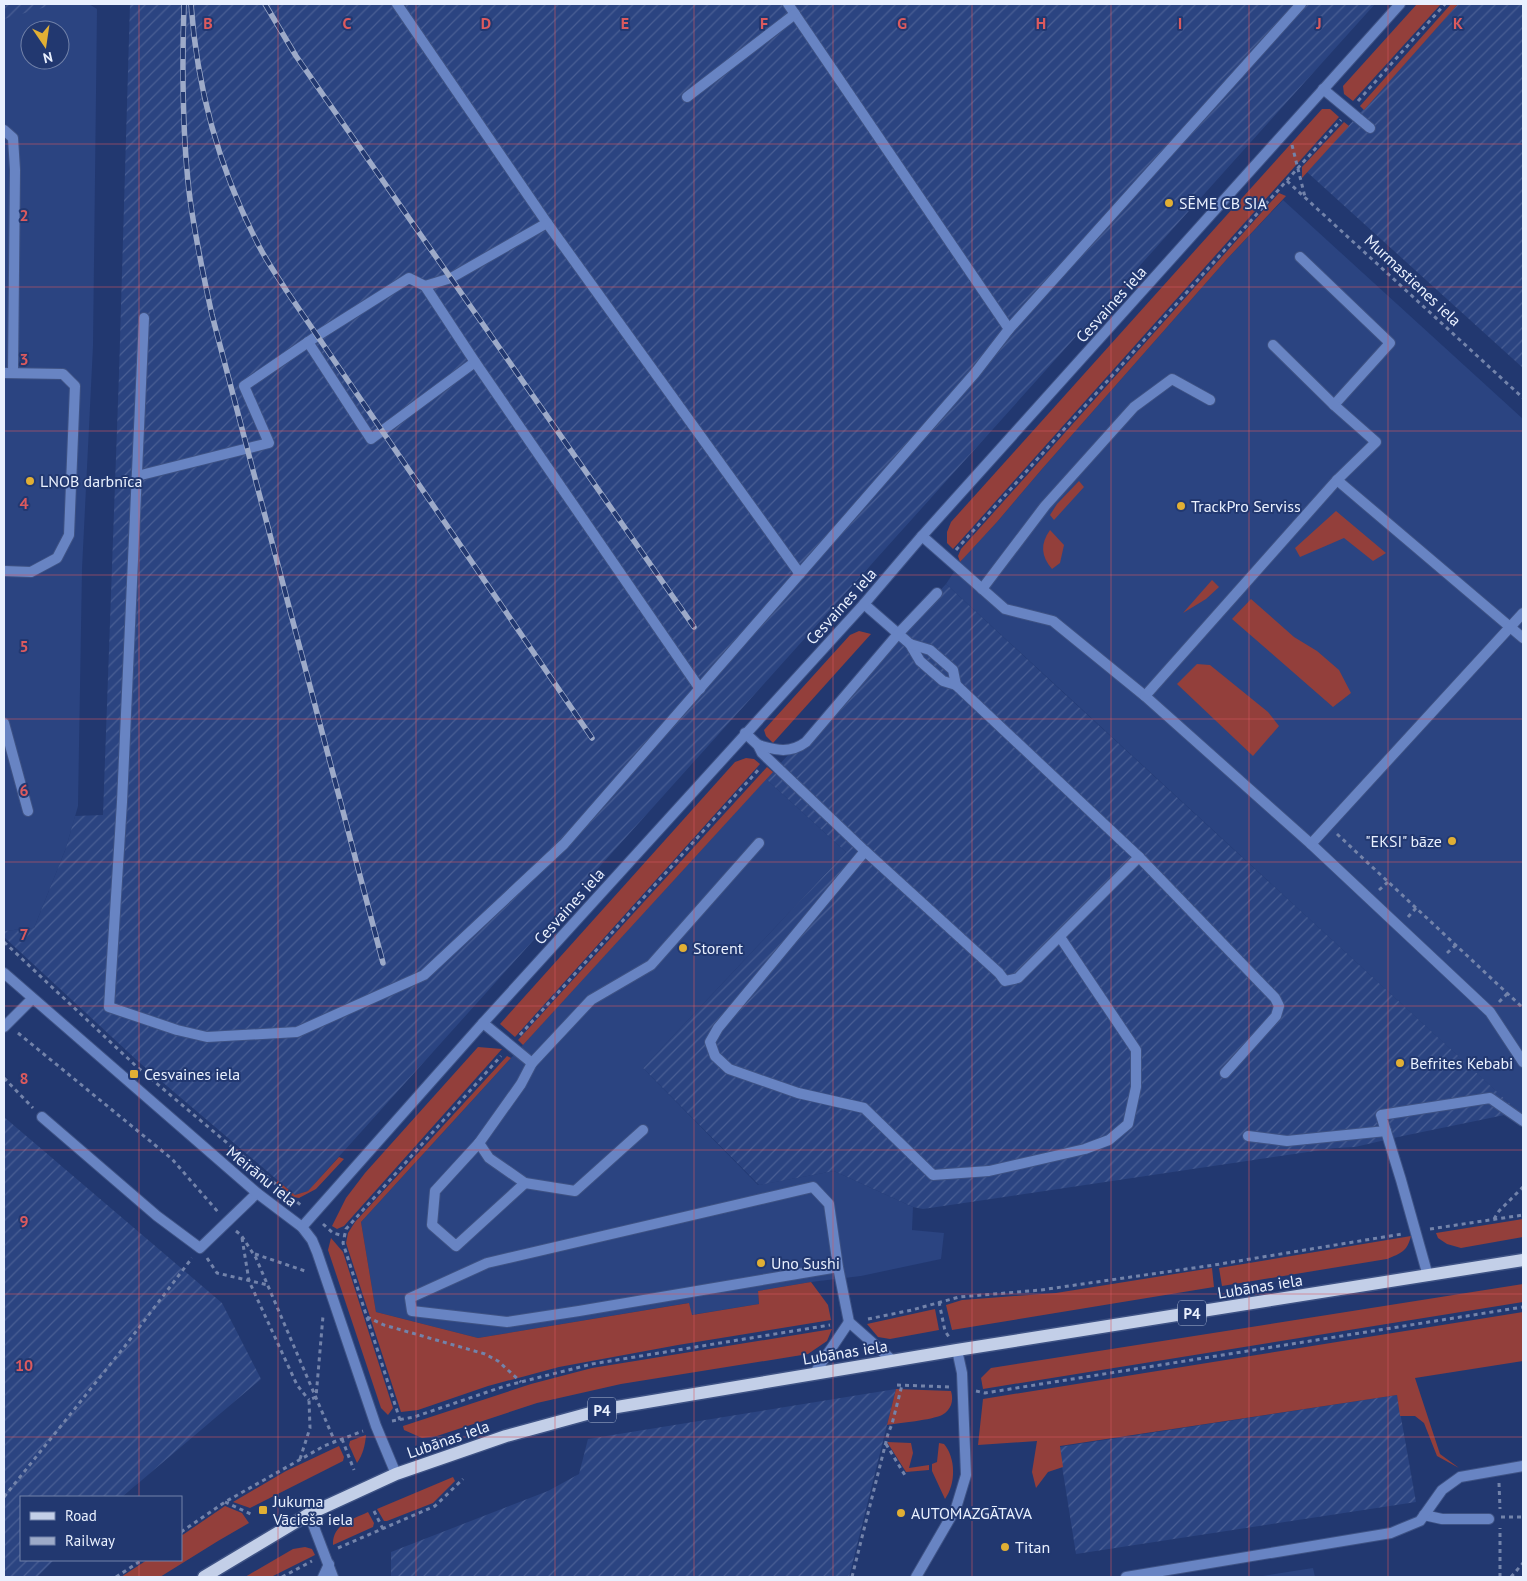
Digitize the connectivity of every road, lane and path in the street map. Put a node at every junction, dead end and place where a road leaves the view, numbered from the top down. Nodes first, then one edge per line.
1 (397, 4) edge
2 (788, 4) edge
3 (1301, 4) edge
4 (1400, 4) edge
5 (1445, 4) edge
6 (795, 14) junction
7 (1323, 89) junction
8 (687, 96) dead end
9 (1356, 104) dead end
10 (1342, 119) dead end
11 (1370, 128) dead end
12 (1287, 129) junction
13 (4, 130) edge
14 (1297, 169) junction
15 (1287, 181) junction
16 (1305, 198) junction
17 (547, 223) junction
18 (1300, 257) dead end
19 (424, 286) junction
20 (144, 318) dead end
21 (1009, 329) junction
22 (308, 342) junction
23 (1273, 345) dead end
24 (475, 362) junction
25 (9, 373) edge
26 (1523, 398) edge
27 (1210, 400) dead end
28 (1334, 405) junction
29 (137, 476) junction
30 (1337, 480) junction
31 (922, 536) junction
32 (951, 560) junction
33 (4, 571) edge
34 (800, 574) junction
35 (982, 589) junction
36 (937, 593) dead end
37 (864, 604) junction
38 (1523, 613) edge
39 (1510, 627) junction
40 (898, 634) junction
41 (1523, 638) edge
42 (910, 644) junction
43 (956, 685) junction
44 (700, 689) junction
45 (1145, 696) junction
46 (4, 723) edge
47 (745, 733) junction
48 (758, 745) junction
49 (28, 811) dead end
50 (1328, 826) junction
51 (758, 843) dead end
52 (1311, 844) junction
53 (865, 851) junction
54 (1139, 857) junction
55 (1388, 882) junction
56 (1382, 887) dead end
57 (1416, 908) junction
58 (1411, 914) dead end
59 (1060, 938) junction
60 (4, 942) edge
61 (1456, 945) junction
62 (1450, 950) dead end
63 (4, 973) edge
64 (1508, 993) junction
65 (32, 999) junction
66 (1501, 1000) dead end
67 (1523, 1008) edge
68 (483, 1023) junction
69 (5, 1026) edge
70 (1523, 1062) edge
71 (532, 1063) junction
72 (1225, 1073) dead end
73 (4, 1078) edge
74 (42, 1117) joint
75 (1523, 1120) edge
76 (643, 1130) dead end
77 (1386, 1131) junction
78 (1248, 1136) dead end
79 (479, 1143) junction
80 (525, 1183) junction
81 (1523, 1187) edge
82 (257, 1193) junction
83 (1523, 1215) edge
84 (313, 1216) junction
85 (1494, 1219) junction
86 (227, 1222) junction
87 (302, 1227) junction
88 (1416, 1231) junction
89 (241, 1235) junction
90 (344, 1236) dead end
91 (200, 1248) junction
92 (254, 1254) junction
93 (1523, 1260) edge
94 (838, 1267) junction
95 (184, 1269) dead end
96 (1428, 1276) junction
97 (325, 1277) junction
98 (249, 1282) junction
99 (268, 1285) junction
100 (331, 1295) junction
101 (939, 1302) junction
102 (1523, 1307) edge
103 (367, 1317) dead end
104 (849, 1322) junction
105 (945, 1331) dead end
106 (957, 1350) junction
107 (893, 1360) junction
108 (814, 1374) junction
109 (522, 1382) junction
110 (897, 1385) dead end
111 (902, 1385) junction
112 (962, 1387) junction
113 (316, 1396) junction
114 (309, 1400) junction
115 (392, 1421) dead end
116 (364, 1430) dead end
117 (342, 1439) junction
118 (335, 1442) junction
119 (886, 1444) junction
120 (300, 1460) junction
121 (1523, 1466) edge
122 (354, 1470) dead end
123 (396, 1474) junction
124 (906, 1478) dead end
125 (463, 1479) dead end
126 (4, 1498) edge
127 (225, 1502) junction
128 (374, 1511) dead end
129 (309, 1514) junction
130 (253, 1515) dead end
131 (1424, 1515) junction
132 (1523, 1517) edge
133 (1489, 1518) joint
134 (383, 1529) junction
135 (182, 1531) edge
136 (327, 1559) junction
137 (140, 1561) edge
138 (1523, 1563) edge
139 (116, 1577) edge
140 (204, 1577) edge
141 (282, 1577) edge
142 (323, 1577) edge
143 (333, 1577) edge
144 (852, 1577) edge
145 (916, 1577) edge
146 (1126, 1577) edge
147 (1511, 1577) edge

1 - 17 street
2 - 6 street
3 - 21 street
4 - 7 street, Cesvaines iela
5 - 9 path
6 - 8 street
6 - 21 street
7 - 11 street
7 - 12 street, Cesvaines iela
10 - 14 path
12 - 14 path
12 - 31 street, Cesvaines iela
13 - 25 street
14 - 15 path
14 - 16 path
15 - 16 path, Murmastienes iela
15 - 32 path
16 - 26 path, Murmastienes iela
17 - 19 street
17 - 34 street
18 - 28 street
19 - 22 street
19 - 24 street
20 - 29 street
21 - 34 street
22 - 24 street
22 - 29 street
23 - 28 street
24 - 44 street
25 - 33 street
27 - 35 street
28 - 30 street
29 - 44 street
30 - 39 street
30 - 45 street
31 - 32 street
31 - 37 street, Cesvaines iela
32 - 35 street
34 - 44 street
35 - 45 street
36 - 40 street
37 - 40 street
37 - 47 street, Cesvaines iela
38 - 39 street
39 - 41 street
39 - 50 street
40 - 42 street
40 - 48 street
42 - 43 street
42 - 43 street
43 - 54 street
45 - 52 street
46 - 49 street
47 - 48 street
47 - 68 street, Cesvaines iela
48 - 53 street
50 - 52 street
50 - 55 path
51 - 71 street
52 - 70 street
53 - 59 street
53 - 59 street
54 - 59 street
54 - 72 street
55 - 56 path
55 - 57 path
57 - 58 path
57 - 61 path
60 - 84 path
61 - 62 path
61 - 64 path
63 - 65 street, Meirānu iela
64 - 66 path
64 - 67 path
65 - 69 street
65 - 82 street, Meirānu iela
68 - 71 street
68 - 84 street, Cesvaines iela
69 - 86 path
71 - 79 street
73 - 74 path
74 - 91 street
75 - 77 street
76 - 80 street
77 - 78 street
77 - 88 street
79 - 80 street
79 - 80 street
81 - 85 path
82 - 86 street
82 - 87 street, Meirānu iela
83 - 85 path
84 - 87 street, Cesvaines iela
84 - 90 path
85 - 88 path
86 - 89 path
86 - 91 street
87 - 97 street, Meirānu iela
88 - 96 street
88 - 101 path
89 - 92 path
89 - 98 path
91 - 98 path
92 - 97 path
92 - 99 path
93 - 96 main road, Lubānas iela / P4
94 - 94 street
94 - 104 street
95 - 126 path
96 - 106 main road, Lubānas iela / P4
97 - 100 street, Meirānu iela
98 - 99 path
98 - 114 path
99 - 113 path
100 - 113 path
100 - 123 street, Meirānu iela
101 - 104 path
101 - 105 path
102 - 112 path
103 - 109 path
104 - 107 street
104 - 108 street
104 - 109 path
106 - 107 main road, Lubānas iela / P4
106 - 112 street
107 - 108 main road, Lubānas iela / P4
108 - 123 main road, Lubānas iela / P4
109 - 115 path
110 - 111 path
111 - 112 path
111 - 119 path
112 - 145 street
113 - 114 path
113 - 118 path
114 - 120 path
116 - 117 path
117 - 118 path
117 - 122 path
118 - 120 path
119 - 124 path
119 - 144 path
120 - 127 path
121 - 131 street
123 - 129 main road, Lubānas iela / P4
125 - 134 path
127 - 130 path
127 - 135 path
128 - 134 path
129 - 136 street
129 - 140 main road, Lubānas iela / P4
131 - 133 street
131 - 146 street
132 - 133 path
134 - 136 path
136 - 141 path
136 - 142 street
136 - 143 street
137 - 139 path
138 - 147 path

